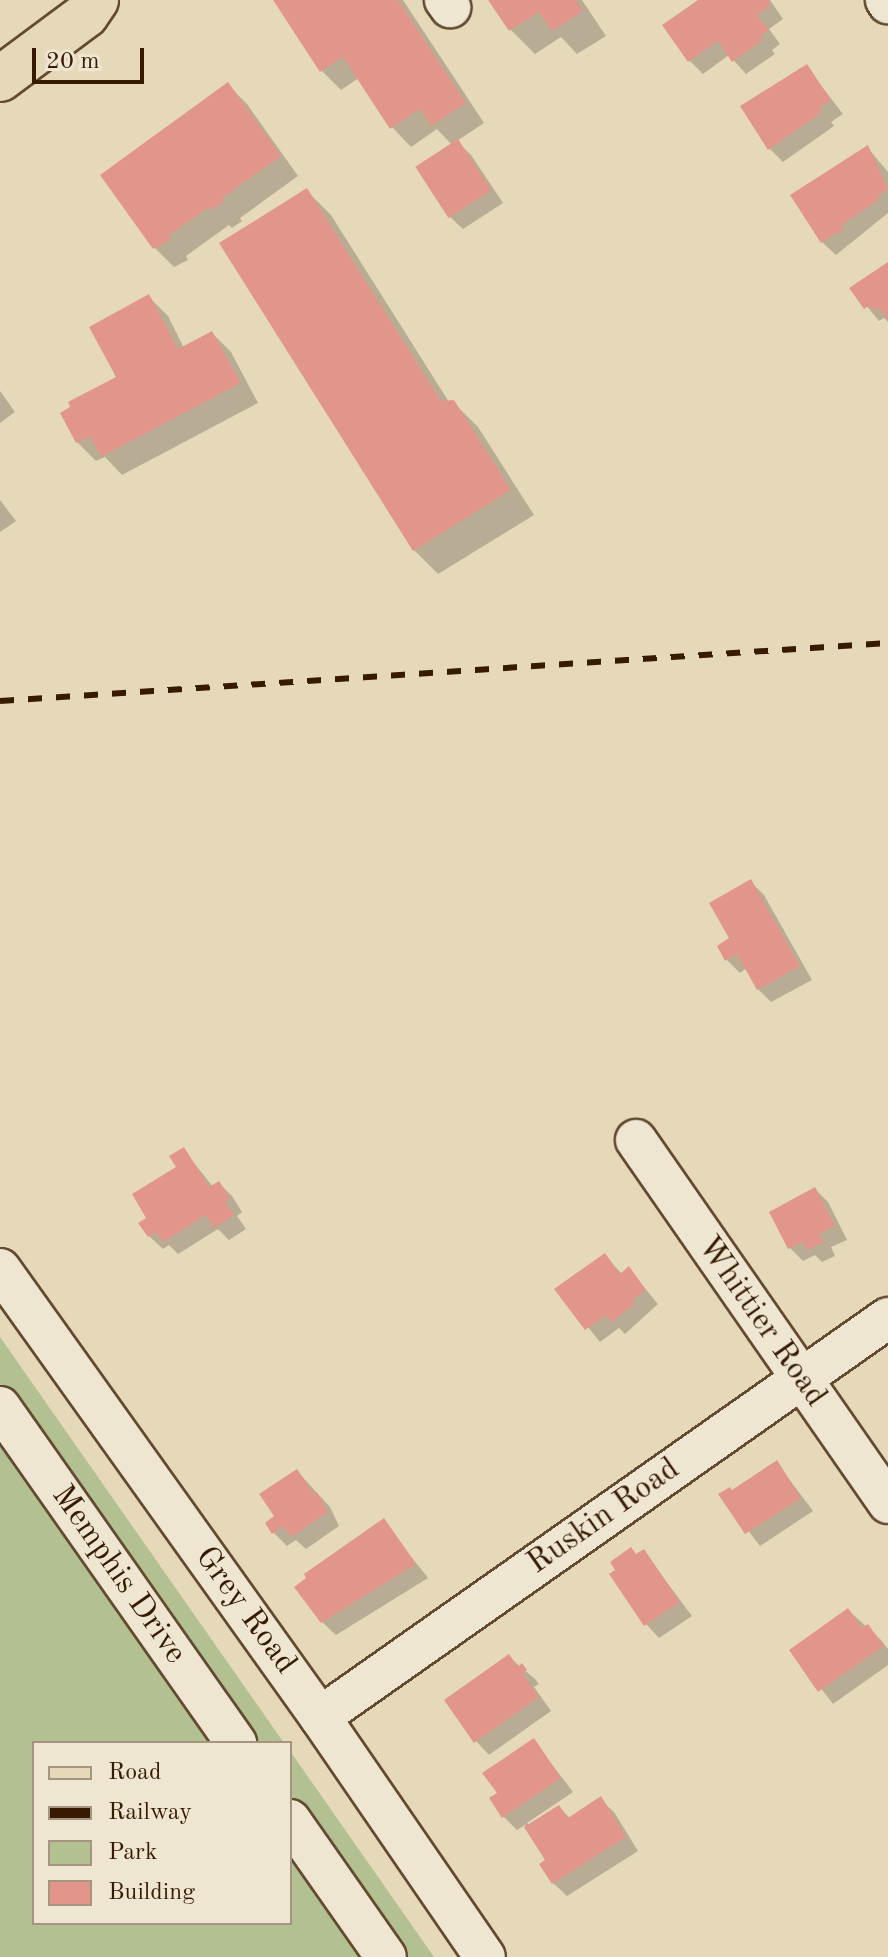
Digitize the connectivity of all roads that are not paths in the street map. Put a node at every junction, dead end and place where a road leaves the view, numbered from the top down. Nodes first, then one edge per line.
1 (96, 0) edge
2 (0, 79) edge
3 (636, 1140) dead end
4 (0, 1269) edge
5 (888, 1318) edge
6 (800, 1379) junction
7 (0, 1407) edge
8 (888, 1503) edge
9 (320, 1717) junction
10 (235, 1741) edge
11 (292, 1823) edge
12 (386, 1957) edge
13 (485, 1957) edge

1 - 2 main road
3 - 6 street, Whittier Road
4 - 9 street, Grey Road
5 - 6 street, Ruskin Road
6 - 8 street, Whittier Road
6 - 9 street, Ruskin Road
7 - 10 street, Memphis Drive
9 - 13 street, Grey Road
11 - 12 street

